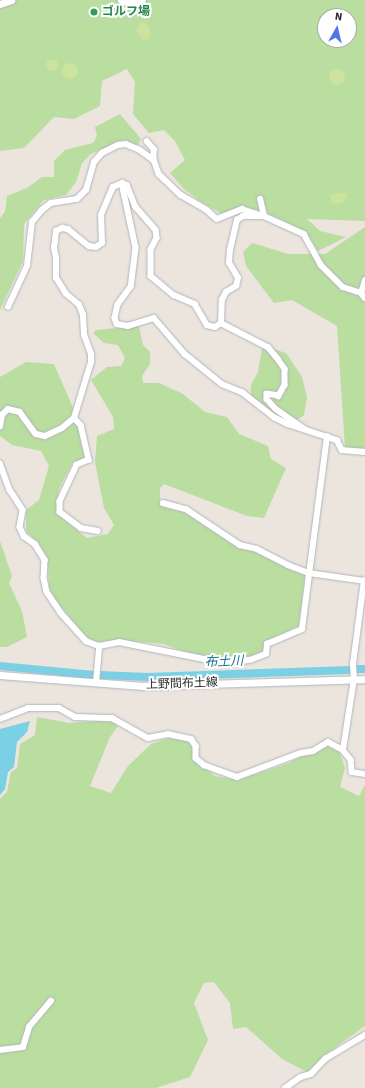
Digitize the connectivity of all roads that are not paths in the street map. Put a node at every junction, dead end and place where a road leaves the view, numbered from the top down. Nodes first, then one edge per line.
1 (11, 0) edge
2 (121, 0) edge
3 (142, 0) edge
4 (0, 4) edge
5 (147, 141) dead end
6 (154, 160) junction
7 (122, 183) junction
8 (260, 199) dead end
9 (264, 216) junction
10 (365, 281) edge
11 (363, 295) edge
12 (8, 307) dead end
13 (221, 323) junction
14 (74, 418) junction
15 (0, 427) edge
16 (307, 431) junction
17 (327, 437) junction
18 (365, 452) edge
19 (0, 464) edge
20 (163, 503) dead end
21 (98, 531) dead end
22 (309, 573) junction
23 (365, 581) edge
24 (99, 646) junction
25 (0, 675) edge
26 (365, 678) edge
27 (354, 679) junction
28 (96, 683) junction
29 (0, 718) edge
30 (343, 750) junction
31 (365, 774) edge
32 (51, 1001) dead end
33 (365, 1036) edge
34 (0, 1050) edge
35 (285, 1088) edge

1 - 4 main road
2 - 3 main road
5 - 6 street
6 - 9 street
6 - 12 street
7 - 13 street
7 - 14 street
7 - 16 street
8 - 9 street
9 - 11 street
9 - 13 street
10 - 11 street
13 - 16 street
14 - 15 street
14 - 21 street
16 - 17 street
17 - 18 street
17 - 22 street
19 - 24 street
20 - 22 street
22 - 23 street
22 - 24 street
23 - 27 street
24 - 28 street
25 - 28 main road, 上野間布土線
26 - 27 main road, 上野間布土線
27 - 28 main road, 上野間布土線
27 - 30 street
29 - 30 street
30 - 31 street
32 - 34 street
33 - 35 street

